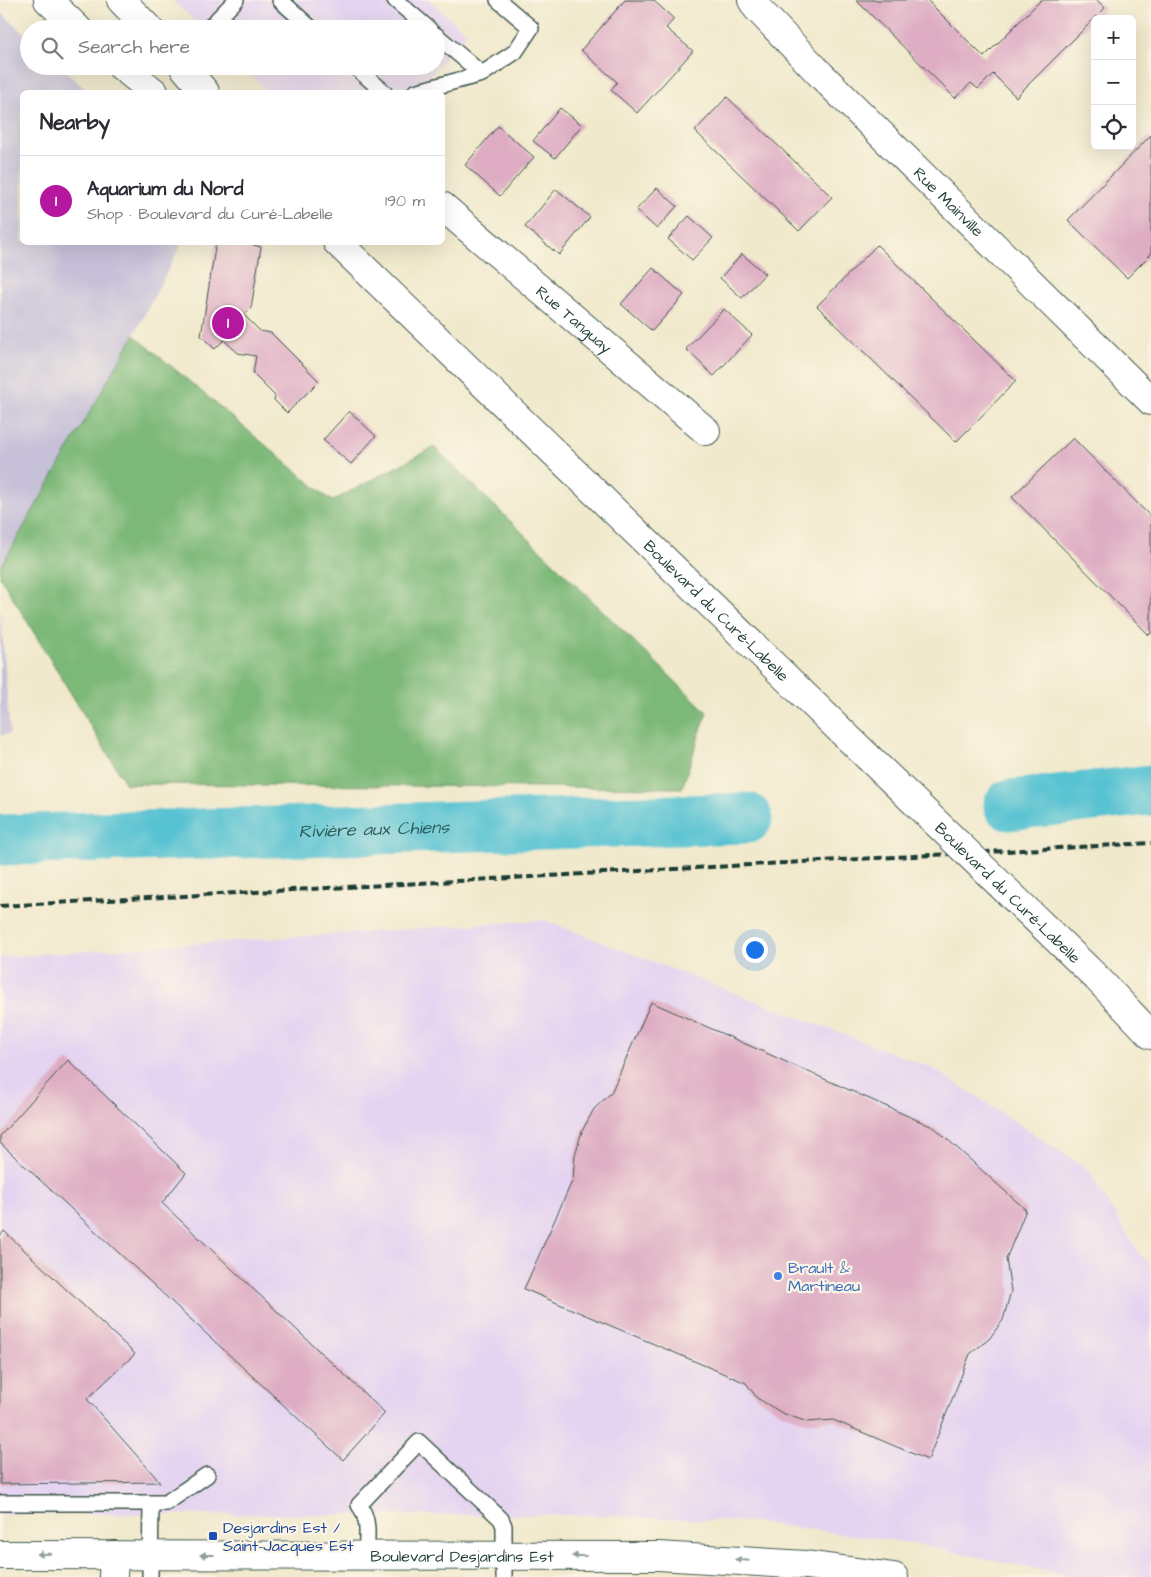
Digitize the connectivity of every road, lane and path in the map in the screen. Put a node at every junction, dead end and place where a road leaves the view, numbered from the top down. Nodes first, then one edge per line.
1 (48, 0) edge
2 (121, 0) edge
3 (236, 0) edge
4 (280, 0) edge
5 (395, 0) edge
6 (498, 0) edge
7 (752, 0) edge
8 (69, 20) edge
9 (140, 20) edge
10 (217, 20) edge
11 (302, 20) edge
12 (418, 20) edge
13 (445, 43) edge
14 (482, 74) junction
15 (132, 75) edge
16 (191, 75) edge
17 (364, 75) edge
18 (151, 90) edge
19 (203, 90) edge
20 (382, 90) edge
21 (423, 90) edge
22 (445, 209) edge
23 (340, 245) edge
24 (1151, 401) edge
25 (706, 431) dead end
26 (1097, 978) junction
27 (1151, 1022) edge
28 (1151, 1035) edge
29 (207, 1475) dead end
30 (151, 1502) junction
31 (0, 1503) edge
32 (0, 1555) edge
33 (366, 1555) junction
34 (114, 1566) edge
35 (151, 1566) edge
36 (504, 1566) edge
37 (894, 1577) edge

1 - 8 street
2 - 9 street
3 - 10 lane
4 - 11 lane
5 - 12 lane
6 - 14 lane
7 - 24 street, Rue Mainville
13 - 14 lane
14 - 21 lane
15 - 18 street
16 - 19 street
17 - 20 lane
22 - 25 street, Rue Tanguay
23 - 26 street, Boulevard du Curé-Labelle, bridge
26 - 27 street, Boulevard du Curé-Labelle
26 - 28 street, Boulevard du Curé-Labelle
29 - 30 lane
30 - 31 lane
30 - 35 lane
34 -> 32 street, Boulevard Desjardins Est
33 -> 35 street, Boulevard Desjardins Est
33 - 36 street, Boulevard Desjardins Est
33 - 36 lane
34 - 35 street, Boulevard Desjardins Est
37 -> 36 street, Boulevard Desjardins Est

